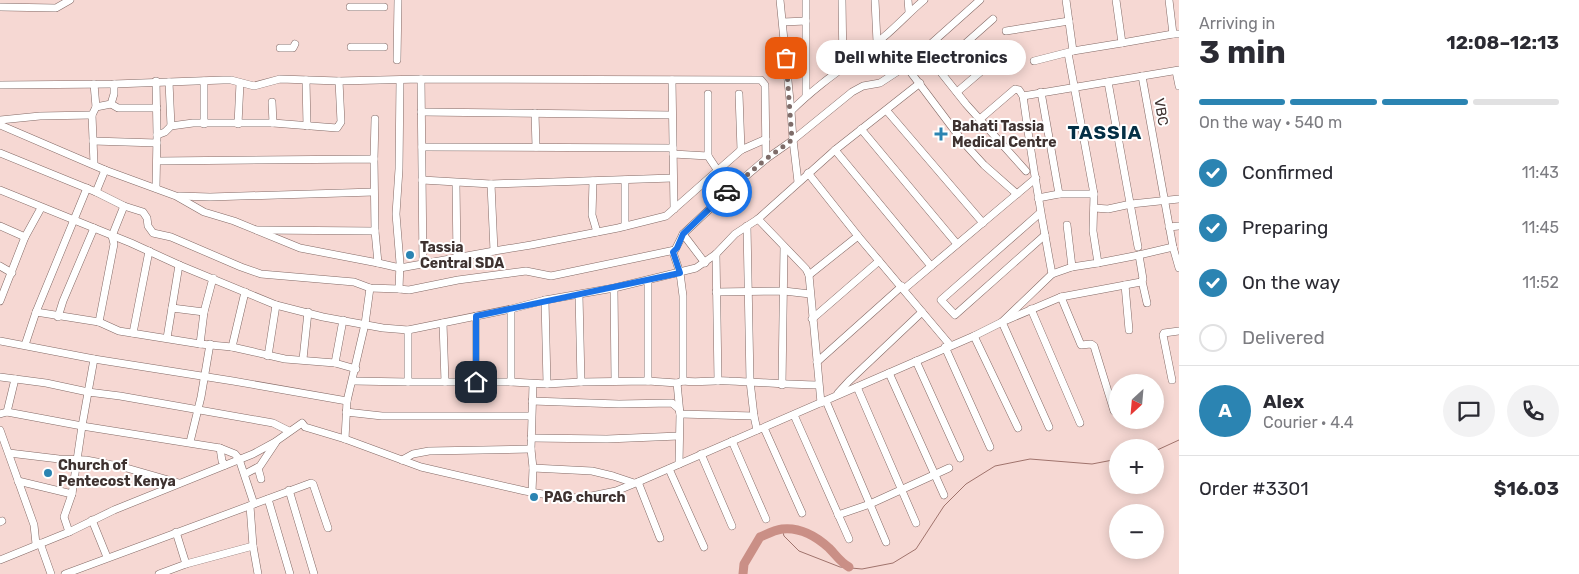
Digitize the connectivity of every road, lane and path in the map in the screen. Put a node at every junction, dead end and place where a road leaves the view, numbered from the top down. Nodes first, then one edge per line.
1 (70, 0) edge
2 (398, 0) edge
3 (780, 0) edge
4 (806, 0) edge
5 (842, 0) edge
6 (875, 0) edge
7 (908, 0) edge
8 (924, 0) edge
9 (980, 0) edge
10 (1066, 0) edge
11 (1116, 0) edge
12 (1169, 0) edge
13 (0, 7) edge
14 (350, 7) dead end
15 (384, 7) dead end
16 (909, 12) junction
17 (993, 19) dead end
18 (806, 21) junction
19 (1069, 21) junction
20 (783, 22) junction
21 (1006, 31) dead end
22 (1176, 34) edge
23 (877, 42) junction
24 (295, 44) dead end
25 (1122, 44) junction
26 (351, 47) dead end
27 (384, 47) dead end
28 (280, 48) dead end
29 (1005, 51) dead end
30 (1071, 52) junction
31 (397, 60) dead end
32 (1034, 61) dead end
33 (906, 66) junction
34 (843, 67) junction
35 (1178, 70) edge
36 (1142, 76) junction
37 (421, 79) junction
38 (306, 80) junction
39 (400, 80) junction
40 (672, 80) junction
41 (156, 81) junction
42 (204, 81) junction
43 (339, 81) junction
44 (169, 82) junction
45 (240, 82) junction
46 (1108, 82) junction
47 (920, 83) junction
48 (94, 84) junction
49 (114, 84) junction
50 (0, 85) edge
51 (1179, 86) edge
52 (1076, 87) junction
53 (957, 92) junction
54 (1041, 92) junction
55 (708, 94) dead end
56 (739, 94) dead end
57 (806, 96) junction
58 (1023, 96) junction
59 (272, 102) dead end
60 (111, 104) junction
61 (96, 107) junction
62 (157, 108) junction
63 (792, 111) junction
64 (887, 111) junction
65 (421, 112) junction
66 (535, 113) junction
67 (92, 114) junction
68 (672, 115) junction
69 (375, 118) dead end
70 (980, 119) junction
71 (0, 120) edge
72 (273, 123) junction
73 (204, 124) junction
74 (238, 124) junction
75 (0, 125) edge
76 (171, 126) junction
77 (307, 126) junction
78 (861, 129) junction
79 (157, 139) junction
80 (766, 139) junction
81 (792, 140) junction
82 (93, 141) junction
83 (536, 147) junction
84 (422, 148) junction
85 (741, 150) junction
86 (835, 150) junction
87 (673, 151) junction
88 (0, 153) edge
89 (708, 156) junction
90 (374, 159) junction
91 (766, 159) junction
92 (156, 161) junction
93 (94, 164) junction
94 (105, 170) junction
95 (718, 171) junction
96 (1026, 171) dead end
97 (808, 173) junction
98 (673, 178) junction
99 (1036, 178) junction
100 (422, 180) junction
101 (625, 180) junction
102 (593, 181) junction
103 (798, 182) junction
104 (456, 183) junction
105 (491, 184) junction
106 (87, 188) junction
107 (156, 188) junction
108 (0, 190) edge
109 (96, 192) junction
110 (374, 192) junction
111 (1017, 194) junction
112 (1059, 194) junction
113 (1094, 194) junction
114 (176, 196) junction
115 (1038, 198) junction
116 (1179, 198) edge
117 (1164, 201) junction
118 (1131, 204) junction
119 (124, 206) junction
120 (41, 208) junction
121 (1094, 208) junction
122 (674, 209) junction
123 (1040, 213) junction
124 (758, 219) junction
125 (74, 220) junction
126 (983, 223) junction
127 (1066, 225) dead end
128 (0, 226) edge
129 (625, 226) junction
130 (747, 226) junction
131 (1179, 226) edge
132 (1169, 227) junction
133 (94, 228) junction
134 (254, 230) junction
135 (374, 231) junction
136 (597, 232) junction
137 (683, 234) junction
138 (1044, 235) junction
139 (112, 236) junction
140 (858, 236) junction
141 (25, 237) junction
142 (957, 244) junction
143 (784, 247) junction
144 (1138, 247) dead end
145 (1173, 247) junction
146 (494, 250) junction
147 (149, 251) junction
148 (673, 252) junction
149 (716, 254) junction
150 (1139, 255) junction
151 (457, 258) junction
152 (879, 261) junction
153 (378, 263) junction
154 (704, 263) junction
155 (1098, 263) junction
156 (423, 264) junction
157 (179, 265) junction
158 (0, 266) edge
159 (931, 266) junction
160 (1072, 267) junction
161 (400, 268) junction
162 (1179, 268) edge
163 (12, 273) junction
164 (680, 273) junction
165 (1052, 274) junction
166 (809, 275) junction
167 (213, 278) junction
168 (648, 280) junction
169 (1142, 282) junction
170 (1125, 286) junction
171 (903, 287) junction
172 (370, 288) junction
173 (614, 288) junction
174 (398, 289) junction
175 (748, 291) junction
176 (784, 291) junction
177 (245, 292) junction
178 (716, 292) junction
179 (810, 294) junction
180 (579, 295) junction
181 (1, 296) edge
182 (1061, 298) junction
183 (545, 300) junction
184 (1147, 304) dead end
185 (276, 305) junction
186 (172, 308) junction
187 (1031, 309) junction
188 (512, 310) junction
189 (36, 312) junction
190 (204, 312) junction
191 (308, 312) junction
192 (922, 312) junction
193 (476, 316) junction
194 (58, 317) junction
195 (812, 319) junction
196 (343, 320) junction
197 (99, 322) junction
198 (1002, 322) junction
199 (443, 323) junction
200 (365, 324) junction
201 (408, 330) junction
202 (1129, 330) dead end
203 (1179, 331) edge
204 (133, 333) junction
205 (974, 336) junction
206 (167, 338) junction
207 (0, 341) edge
208 (200, 344) junction
209 (210, 344) junction
210 (25, 345) junction
211 (948, 346) junction
212 (232, 347) junction
213 (268, 356) junction
214 (94, 359) junction
215 (303, 359) junction
216 (916, 361) junction
217 (817, 362) junction
218 (335, 363) junction
219 (356, 369) junction
220 (889, 373) junction
221 (0, 377) edge
222 (204, 377) junction
223 (15, 379) junction
224 (718, 380) junction
225 (1172, 380) dead end
226 (353, 381) junction
227 (615, 381) junction
228 (648, 381) junction
229 (750, 381) junction
230 (408, 382) junction
231 (445, 382) junction
232 (476, 382) junction
233 (511, 382) junction
234 (581, 382) junction
235 (680, 382) junction
236 (532, 384) junction
237 (547, 384) junction
238 (782, 385) junction
239 (818, 385) junction
240 (857, 387) junction
241 (88, 392) junction
242 (837, 395) junction
243 (1109, 395) edge
244 (532, 401) junction
245 (348, 402) junction
246 (824, 402) junction
247 (197, 410) junction
248 (346, 412) junction
249 (4, 413) edge
250 (680, 414) junction
251 (794, 415) junction
252 (531, 416) junction
253 (754, 416) junction
254 (1080, 423) dead end
255 (82, 426) junction
256 (1049, 427) dead end
257 (1018, 428) dead end
258 (761, 429) junction
259 (0, 430) edge
260 (289, 431) junction
261 (679, 436) junction
262 (531, 438) junction
263 (345, 439) junction
264 (276, 440) junction
265 (732, 441) junction
266 (190, 442) junction
267 (990, 447) dead end
268 (220, 448) junction
269 (531, 449) junction
270 (9, 453) junction
271 (702, 454) junction
272 (960, 458) dead end
273 (77, 459) junction
274 (239, 459) junction
275 (402, 460) junction
276 (679, 464) junction
277 (225, 466) junction
278 (258, 468) junction
279 (533, 468) junction
280 (949, 468) dead end
281 (669, 469) junction
282 (244, 474) junction
283 (935, 475) junction
284 (261, 479) dead end
285 (18, 481) junction
286 (179, 483) junction
287 (636, 483) junction
288 (289, 490) junction
289 (902, 490) junction
290 (532, 492) junction
291 (72, 494) junction
292 (944, 495) dead end
293 (268, 499) junction
294 (870, 504) junction
295 (252, 505) junction
296 (802, 513) dead end
297 (838, 515) junction
298 (766, 519) dead end
299 (92, 520) junction
300 (916, 523) dead end
301 (732, 526) dead end
302 (328, 528) dead end
303 (68, 532) junction
304 (176, 532) junction
305 (660, 538) dead end
306 (849, 539) dead end
307 (886, 542) dead end
308 (38, 544) junction
309 (254, 546) junction
310 (704, 546) dead end
311 (107, 557) junction
312 (0, 560) edge
313 (186, 564) junction
314 (51, 574) edge
315 (65, 574) edge
316 (159, 574) edge
317 (258, 574) edge
318 (290, 574) edge
319 (314, 574) edge

1 - 13 street
2 - 31 street
3 - 20 street
4 - 18 street
5 - 34 street
6 - 23 street
7 - 16 street
8 - 16 street
9 - 33 street
10 - 19 street
11 - 25 street
12 - 22 street
14 - 15 street
16 - 23 street
17 - 53 street
18 - 20 street
18 - 57 street
19 - 21 street
19 - 30 street
20 - 63 street
22 - 25 street
23 - 34 street
24 - 28 street
25 - 30 street
26 - 27 street
29 - 53 street
30 - 32 street
30 - 52 street
33 - 47 street
33 - 81 street
34 - 57 street
35 - 36 street
35 - 51 street
36 - 46 street
36 - 117 street, VBC
37 - 39 street
37 - 40 street
37 - 65 street
38 - 43 street
38 - 45 street
38 - 77 street
39 - 43 street
39 - 161 street
40 - 68 street
40 - 80 street
41 - 44 street
41 - 49 street
41 - 62 street
42 - 44 street
42 - 45 street
42 - 73 street
43 - 77 street
44 - 76 street
45 - 74 street
46 - 52 street
46 - 118 street
47 - 64 street
47 - 111 street
48 - 49 street
48 - 50 street
48 - 61 street
49 - 60 street
52 - 54 street
52 - 113 street
53 - 70 street
54 - 58 street
54 - 112 street
55 - 89 street
56 - 85 street
57 - 63 street
58 - 70 street
58 - 99 street
59 - 72 street
60 - 61 street
60 - 62 street
61 - 67 street
62 - 79 street
63 - 81 street
64 - 78 street
64 - 126 street
65 - 66 street
65 - 84 street
66 - 68 street
66 - 83 street
67 - 71 street
67 - 82 street
68 - 87 street
69 - 90 street
70 - 96 street
72 - 74 street
72 - 77 street
73 - 74 street
73 - 76 street
75 - 93 street
76 - 79 street
78 - 86 street
78 - 142 street
79 - 82 street
79 - 92 street
80 - 85 street
80 - 91 street
81 - 91 street
81 - 103 street
82 - 93 street
83 - 84 street
83 - 87 street
84 - 100 street
85 - 95 street
86 - 97 street
86 - 159 street
87 - 89 street
87 - 98 street
88 - 106 street
89 - 95 street
90 - 92 street
90 - 110 street
91 - 137 street
92 - 107 street
93 - 94 street
94 - 107 street
94 - 109 street
95 - 122 street
97 - 103 street
97 - 140 street
98 - 101 street
98 - 122 street
99 - 111 street
99 - 115 street
100 - 104 street
100 - 156 street
101 - 102 street
101 - 129 street
102 - 105 street
102 - 136 street
103 - 124 street
104 - 105 street
104 - 151 street
105 - 146 street
106 - 109 street
106 - 125 street
107 - 114 street
108 - 120 street
109 - 119 street
110 - 114 street
110 - 135 street
111 - 126 street
112 - 113 street
112 - 115 street
113 - 121 street
114 - 134 street
115 - 123 street
116 - 117 street
117 - 118 street
117 - 132 street, VBC
118 - 121 street
118 - 144 street
119 - 139 street
119 - 172 street
120 - 125 street
120 - 141 street
121 - 155 street
122 - 129 street
123 - 138 street
123 - 138 street
124 - 130 street
124 - 143 street
125 - 133 street
125 - 189 street
126 - 142 street
127 - 160 street
128 - 141 street
129 - 136 street
130 - 149 street
130 - 175 street
131 - 132 street
132 - 145 street, VBC
133 - 139 street
133 - 194 street
134 - 135 street
134 - 153 street
135 - 153 street
136 - 146 street
137 - 148 street
137 - 154 street
138 - 165 street
139 - 147 street
139 - 197 street
140 - 152 street
140 - 166 street
141 - 163 street
142 - 159 street
143 - 166 street
143 - 176 street
145 - 150 street
145 - 162 street, VBC
146 - 151 street
147 - 157 street
147 - 204 street
148 - 164 street
148 - 174 street
149 - 154 street
149 - 178 street
150 - 155 street
150 - 169 street
151 - 156 street
152 - 171 street
152 - 195 street
153 - 161 street
154 - 164 street
155 - 160 street
156 - 161 street
157 - 167 street
157 - 186 street
158 - 163 street
159 - 171 street
160 - 165 street
161 - 174 street
163 - 181 street
164 - 168 street
164 - 235 street
165 - 198 street
166 - 179 street
167 - 177 street
167 - 190 street
168 - 173 street
168 - 228 street
169 - 170 street
169 - 184 street
170 - 182 street
170 - 202 street
171 - 192 street
171 - 217 street
172 - 174 street
172 - 200 street
173 - 180 street
173 - 227 street
175 - 176 street
175 - 178 street
175 - 229 street
176 - 179 street
176 - 238 street
177 - 185 street
177 - 212 street
178 - 224 street
179 - 195 street
180 - 183 street
180 - 234 street
182 - 187 street
182 - 243 street
183 - 188 street
183 - 237 street
185 - 191 street
185 - 213 street
186 - 190 street
186 - 206 street
187 - 198 street
187 - 254 street
188 - 193 street
188 - 233 street
189 - 194 street
189 - 210 street
190 - 208 street
191 - 196 street
191 - 215 street
192 - 211 street
192 - 242 street
193 - 199 street
193 - 232 street
194 - 197 street
195 - 217 street
196 - 200 street
196 - 218 street
197 - 204 street
198 - 205 street
198 - 256 street
199 - 201 street
199 - 231 street
200 - 201 street
200 - 219 street
201 - 230 street
203 - 225 street
204 - 206 street
205 - 211 street
205 - 257 street
206 - 208 street
207 - 210 street
208 - 209 street
209 - 212 street
209 - 222 street
210 - 214 street
211 - 216 street
211 - 267 street
212 - 213 street
213 - 215 street
214 - 222 street
214 - 241 street
215 - 218 street
216 - 220 street
216 - 272 street
217 - 239 street
218 - 219 street
219 - 226 street
220 - 240 street
220 - 283 street
221 - 223 street
222 - 245 street
222 - 247 street
223 - 241 street
223 - 249 street
224 - 229 street
224 - 235 street
226 - 230 street
226 - 245 street
227 - 228 street
227 - 234 street
228 - 235 street
229 - 238 street
229 - 253 street
230 - 231 street
231 - 232 street
232 - 233 street
233 - 236 street
234 - 237 street
235 - 250 street
236 - 237 street
236 - 244 street
238 - 239 street
239 - 246 street
240 - 242 street
240 - 289 street
241 - 247 street
241 - 255 street
242 - 246 street
244 - 250 street
244 - 252 street
245 - 248 street
246 - 251 street
246 - 294 street
247 - 260 street
247 - 266 street
248 - 252 street
248 - 263 street
249 - 255 street
250 - 253 street
250 - 261 street
251 - 258 street
251 - 297 street
252 - 262 street
253 - 258 street
255 - 266 street
255 - 273 street
258 - 265 street
258 - 296 street
259 - 270 street
260 - 263 street
260 - 264 street
261 - 262 street
261 - 276 street
262 - 269 street
263 - 275 street
264 - 274 street
264 - 278 street
265 - 271 street
265 - 298 street
266 - 268 street
268 - 274 street
268 - 277 street
269 - 275 street
269 - 279 street
270 - 273 street
270 - 285 street
271 - 276 street
271 - 301 street
273 - 286 street
273 - 291 street
274 - 277 street
274 - 282 street
275 - 290 street
276 - 281 street
277 - 286 street
278 - 282 street
278 - 284 street
279 - 287 street
279 - 290 street
280 - 283 street
281 - 287 street
281 - 310 street
282 - 295 street
283 - 289 street
283 - 292 street
285 - 291 street
285 - 308 street
286 - 299 street
287 - 290 street
287 - 305 street
288 - 293 street
288 - 302 street
288 - 319 street
289 - 294 street
289 - 300 street
291 - 303 street
293 - 295 street
293 - 318 street
294 - 297 street
294 - 307 street
295 - 304 street
295 - 309 street
297 - 306 street
299 - 303 street
299 - 311 street
303 - 308 street
304 - 311 street
304 - 313 street
308 - 312 street
308 - 314 street
309 - 313 street
309 - 317 street
311 - 315 street
313 - 316 street

